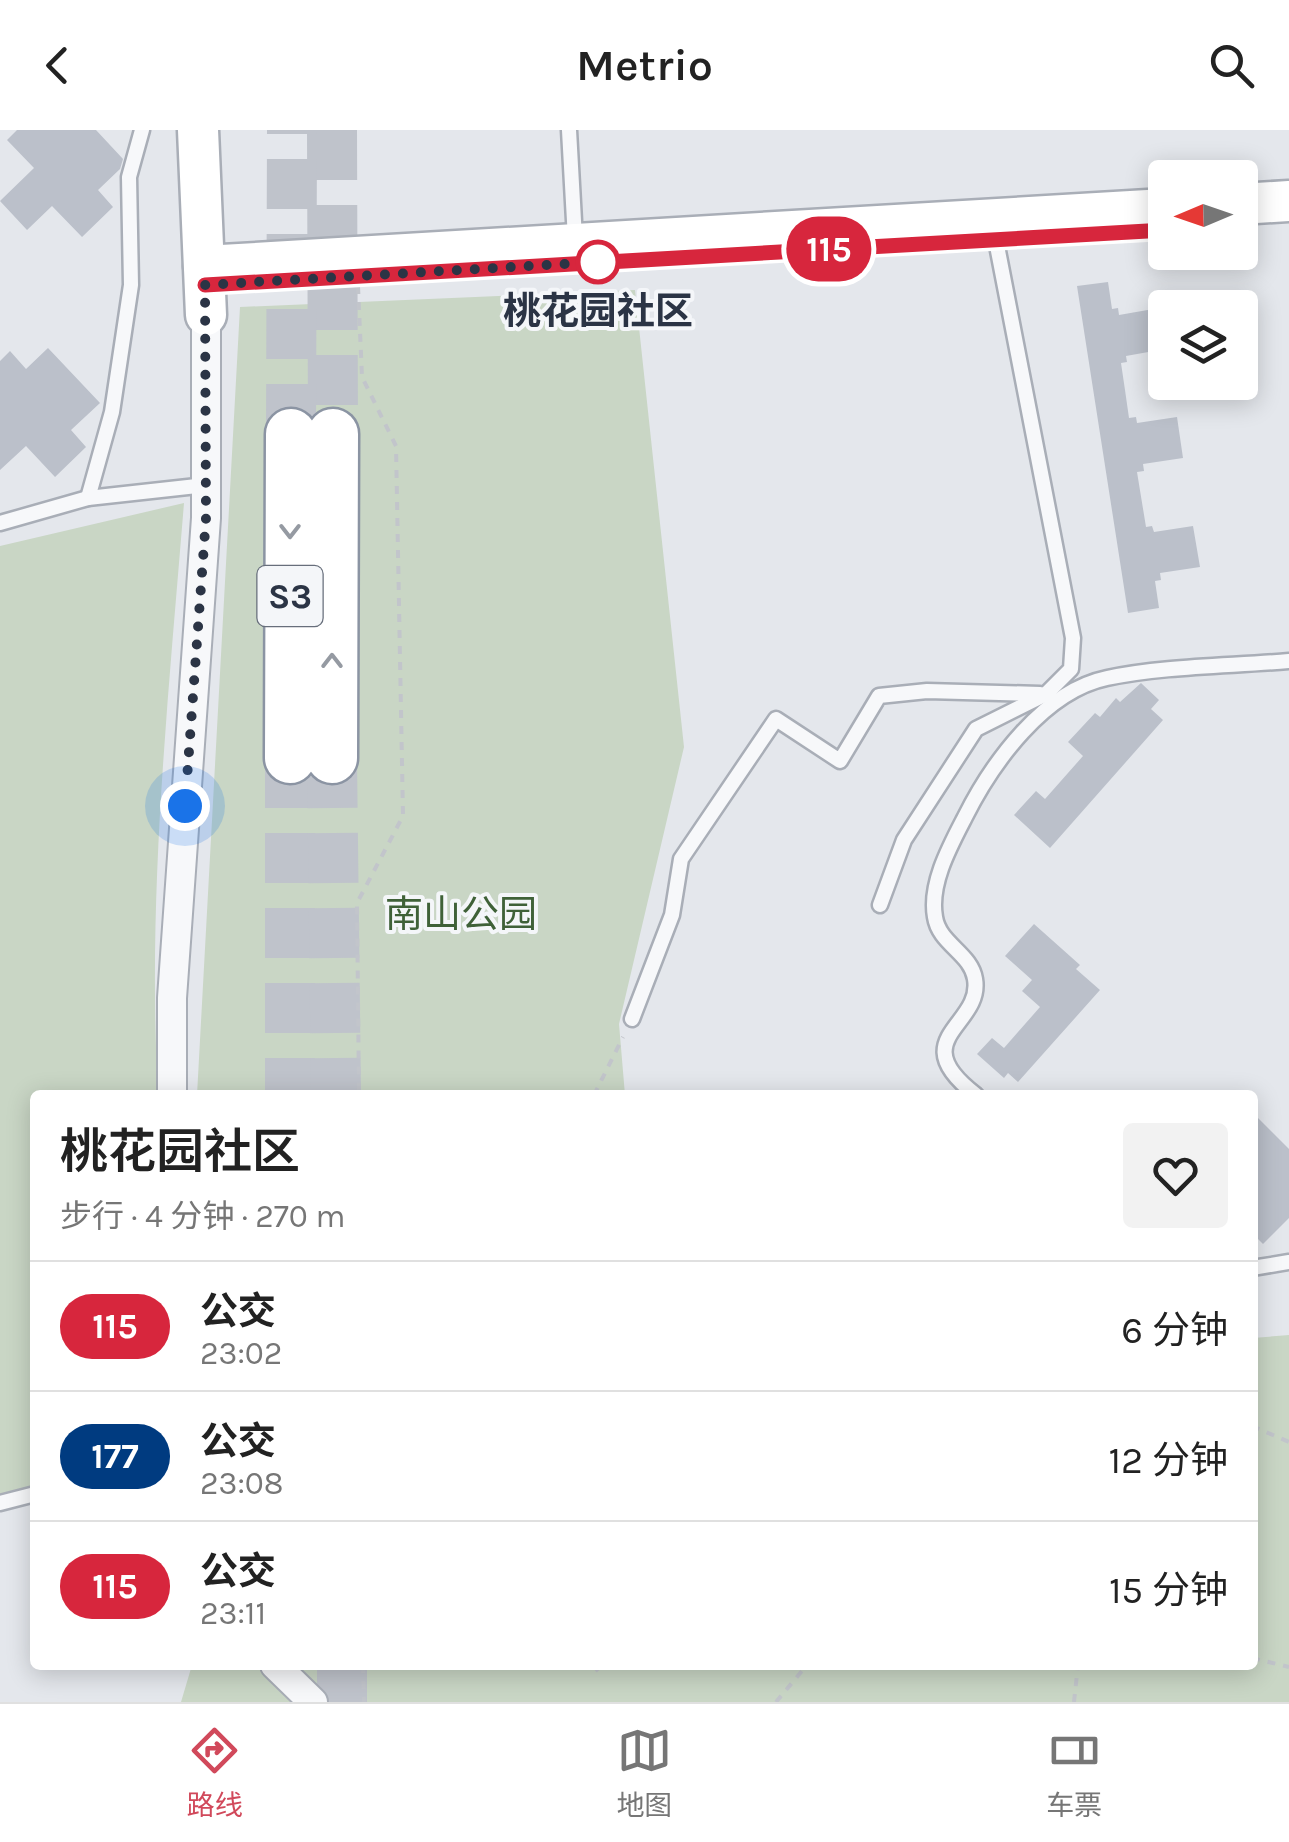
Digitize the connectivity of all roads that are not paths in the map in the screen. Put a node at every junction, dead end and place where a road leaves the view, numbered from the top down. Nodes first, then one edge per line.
1 (142, 130) edge
2 (198, 130) edge
3 (569, 130) edge
4 (1289, 201) edge
5 (1258, 203) edge
6 (1148, 211) edge
7 (1289, 222) edge
8 (1258, 224) edge
9 (994, 229) junction
10 (1148, 230) edge
11 (576, 254) junction
12 (205, 289) junction
13 (312, 434) tunnel mouth
14 (206, 485) junction
15 (88, 498) junction
16 (0, 522) edge
17 (1289, 661) edge
18 (1046, 694) junction
19 (311, 758) tunnel mouth
20 (880, 905) dead end
21 (632, 1019) road end
22 (172, 1090) edge
23 (971, 1090) edge
24 (1289, 1262) edge
25 (1258, 1267) edge
26 (30, 1495) edge
27 (0, 1503) edge
28 (280, 1670) edge
29 (313, 1702) edge

1 - 15 lane
2 - 12 street
3 - 11 lane
4 - 5 street
6 - 9 street
7 - 8 street
9 - 10 street
9 - 11 street
9 - 18 lane
11 - 12 street
11 - 12 street
12 - 14 street
13 - 19 highway, S3
14 - 15 lane
14 - 22 street
15 - 16 lane
17 - 23 lane
18 - 20 lane
18 - 21 lane
24 - 25 lane
26 - 27 lane
28 - 29 street

